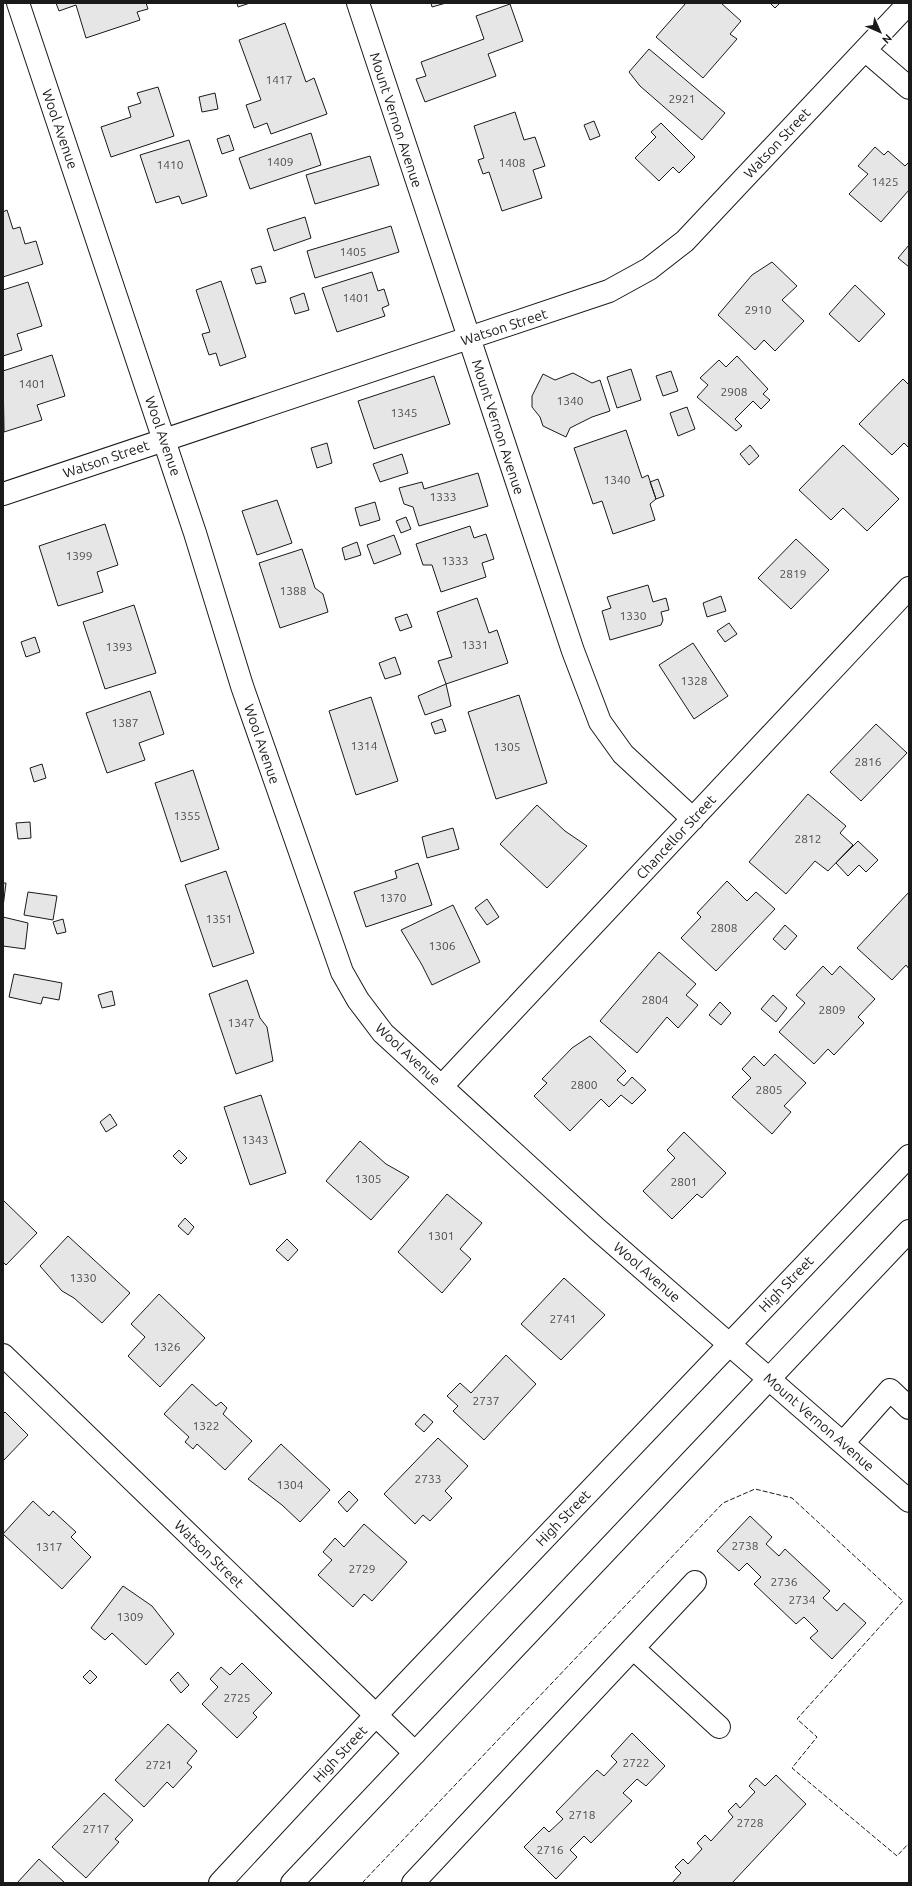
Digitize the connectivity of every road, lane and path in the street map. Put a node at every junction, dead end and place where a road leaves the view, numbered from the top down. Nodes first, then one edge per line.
1 (18, 3) edge
2 (358, 3) edge
3 (909, 3) edge
4 (864, 50) junction
5 (909, 88) edge
6 (468, 338) junction
7 (164, 439) junction
8 (3, 494) edge
9 (909, 588) edge
10 (693, 819) junction
11 (442, 1086) junction
12 (909, 1156) edge
13 (909, 1232) edge
14 (729, 1343) junction
15 (3, 1355) edge
16 (771, 1379) junction
17 (909, 1408) edge
18 (843, 1442) junction
19 (909, 1501) edge
20 (695, 1582) dead end
21 (633, 1648) junction
22 (376, 1715) junction
23 (719, 1727) dead end
24 (415, 1753) junction
25 (220, 1883) edge
26 (292, 1883) edge
27 (413, 1883) edge

1 - 7 street, Wool Avenue
2 - 6 street, Mount Vernon Avenue
3 - 4 street, Watson Street
4 - 5 street
4 - 6 street, Watson Street
6 - 7 street, Watson Street
6 - 10 street, Mount Vernon Avenue
7 - 8 street, Watson Street
7 - 11 street, Wool Avenue
9 - 10 street, Chancellor Street
10 - 11 street, Chancellor Street
11 - 14 street, Wool Avenue
12 - 14 street, High Street
13 - 16 street
14 - 16 street, Mount Vernon Avenue
14 - 22 street, High Street
15 - 22 street, Watson Street
16 - 18 street, Mount Vernon Avenue
16 - 24 street
17 - 18 street
18 - 19 street, Mount Vernon Avenue
20 - 21 street
21 - 23 street
21 - 27 street
22 - 24 street, Watson Street
22 - 25 street, High Street
24 - 26 street

